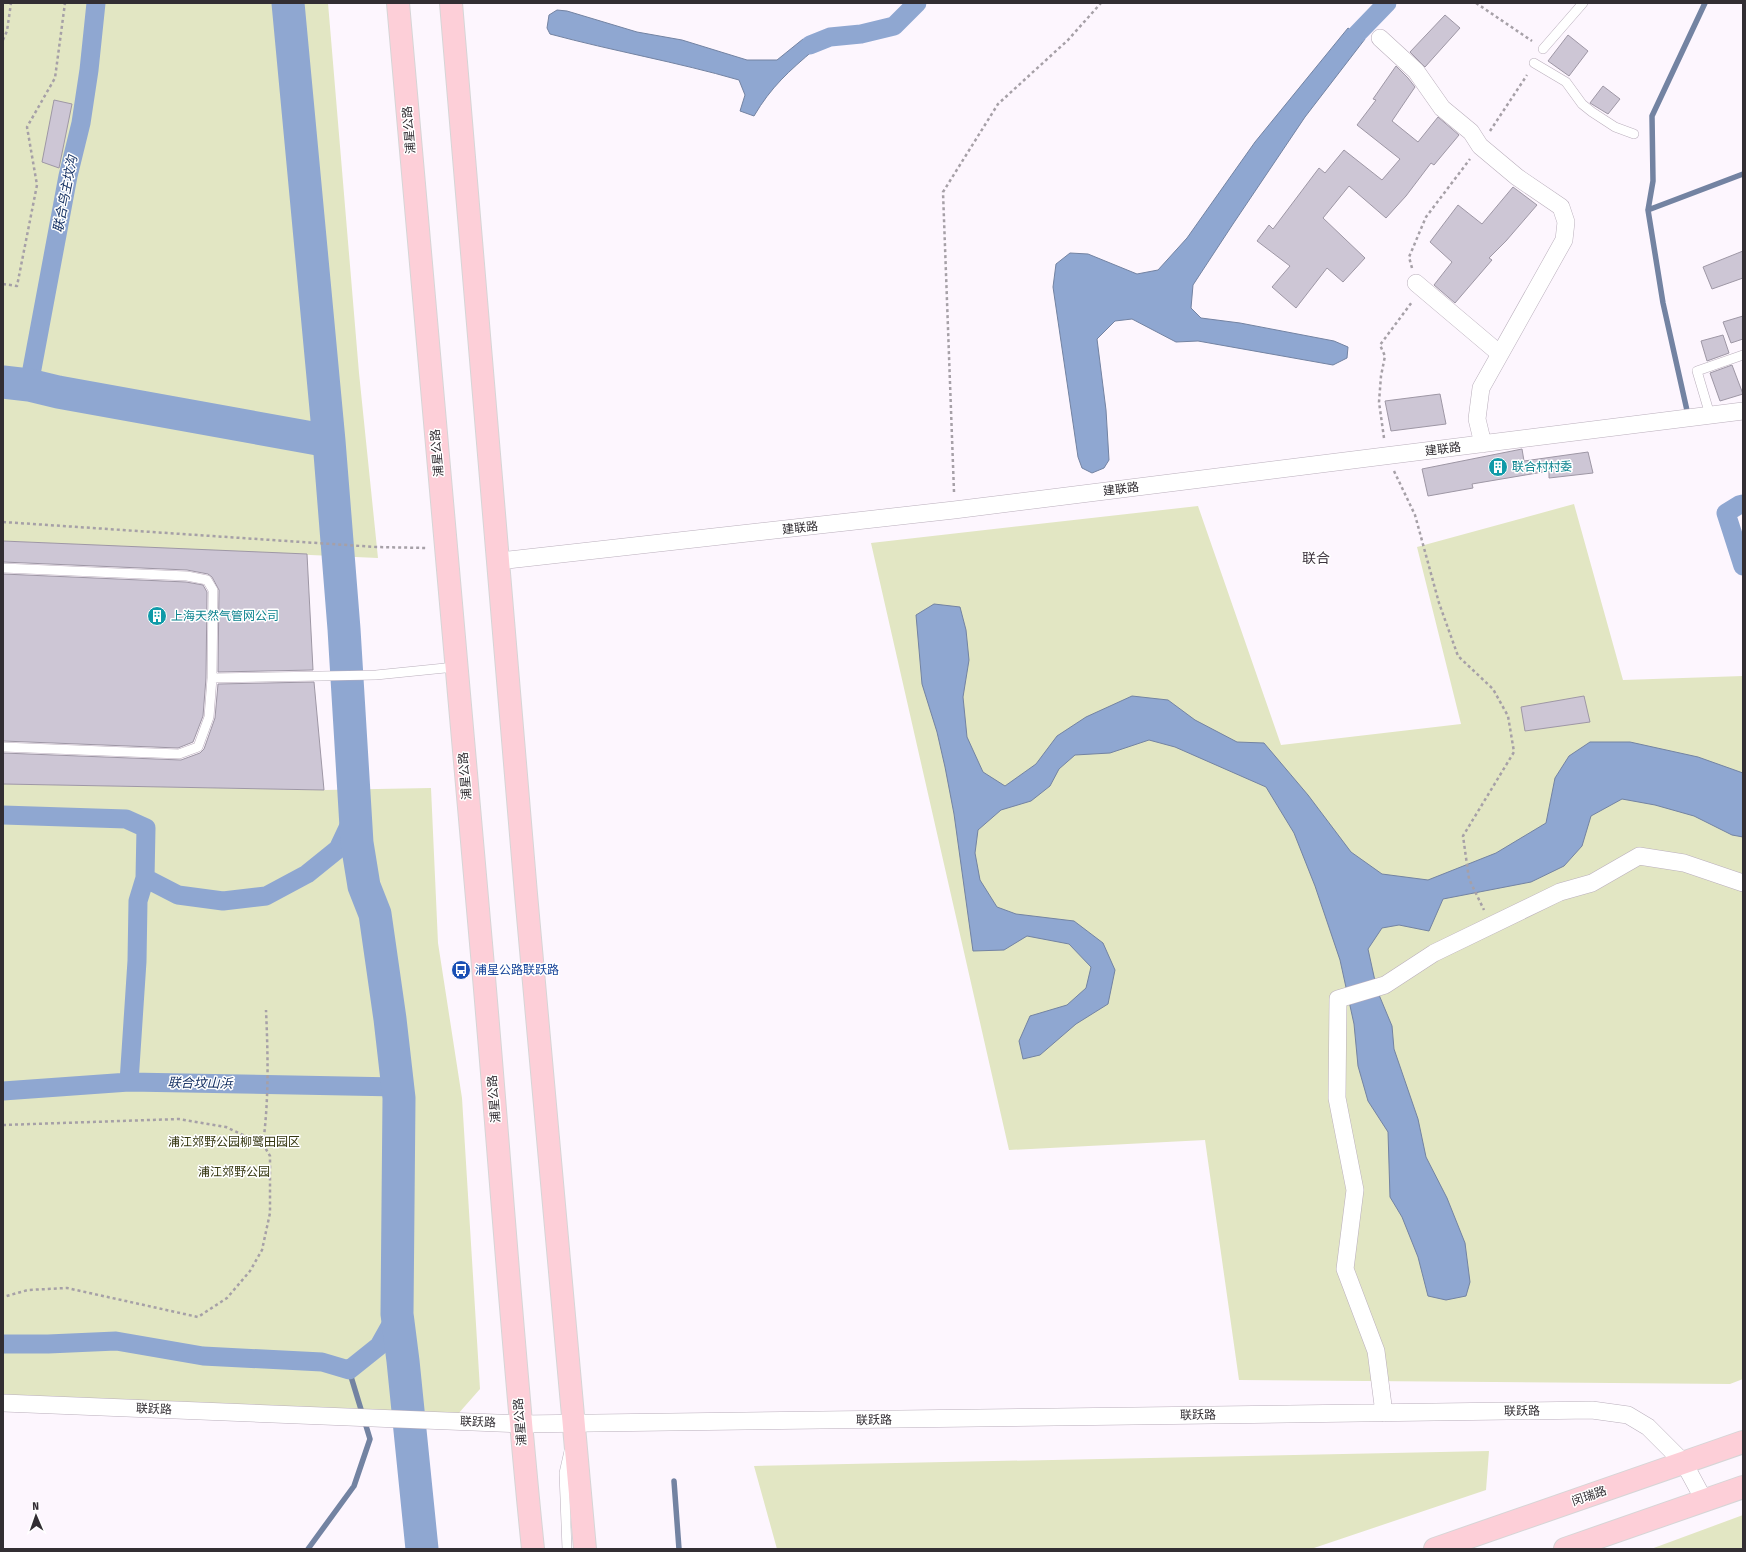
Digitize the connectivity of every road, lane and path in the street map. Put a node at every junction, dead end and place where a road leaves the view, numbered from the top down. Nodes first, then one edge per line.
1 (11, 3) edge
2 (65, 3) edge
3 (398, 3) edge
4 (451, 3) edge
5 (1101, 3) edge
6 (1476, 3) edge
7 (1583, 3) edge
8 (1380, 38) dead end
9 (3, 40) edge
10 (1543, 49) joint
11 (1534, 63) joint
12 (1634, 134) dead end
13 (1480, 146) junction
14 (1416, 283) junction
15 (3, 284) edge
16 (1500, 354) junction
17 (1743, 355) edge
18 (1743, 411) edge
19 (1710, 415) junction
20 (1483, 444) junction
21 (1386, 456) junction
22 (954, 510) junction
23 (3, 522) edge
24 (445, 549) junction
25 (499, 562) junction
26 (3, 568) edge
27 (455, 667) junction
28 (212, 678) junction
29 (3, 747) edge
30 (1743, 883) edge
31 (1491, 926) junction
32 (266, 1010) dead end
33 (3, 1125) edge
34 (263, 1144) junction
35 (3, 1298) edge
36 (3, 1403) edge
37 (1384, 1413) junction
38 (520, 1424) junction
39 (574, 1424) junction
40 (1743, 1442) edge
41 (1684, 1463) junction
42 (1743, 1487) edge
43 (1704, 1500) junction
44 (533, 1549) edge
45 (567, 1549) edge
46 (585, 1549) edge
47 (1435, 1549) edge
48 (1565, 1549) edge

1 - 9 path
2 - 15 path
3 - 24 main road, 浦星公路
4 - 25 main road
5 - 22 path
6 - 10 path
7 - 10 lane
8 - 13 street
11 - 12 lane
11 - 13 path
13 - 14 path
13 - 16 street
14 - 16 street
14 - 21 path
16 - 20 street
17 - 19 lane
18 - 19 street, 建联路
19 - 20 street, 建联路
20 - 21 street, 建联路
21 - 22 street, 建联路
21 - 31 path
22 - 25 street, 建联路
23 - 24 path
24 - 27 main road, 浦星公路
25 - 39 main road
26 - 28 lane
27 - 28 lane
27 - 38 main road, 浦星公路
28 - 29 lane
30 - 31 street
31 - 37 street
32 - 34 path
33 - 34 path
34 - 35 path
36 - 38 street, 联跃路
37 - 39 street, 联跃路
37 - 41 street, 联跃路
38 - 39 street, 联跃路
38 - 44 main road, 浦星公路
39 - 45 lane
39 - 46 main road
40 - 41 main road, 闵瑞路
41 - 43 street, 联跃路
41 - 47 main road, 闵瑞路
42 - 43 main road
43 - 48 main road

